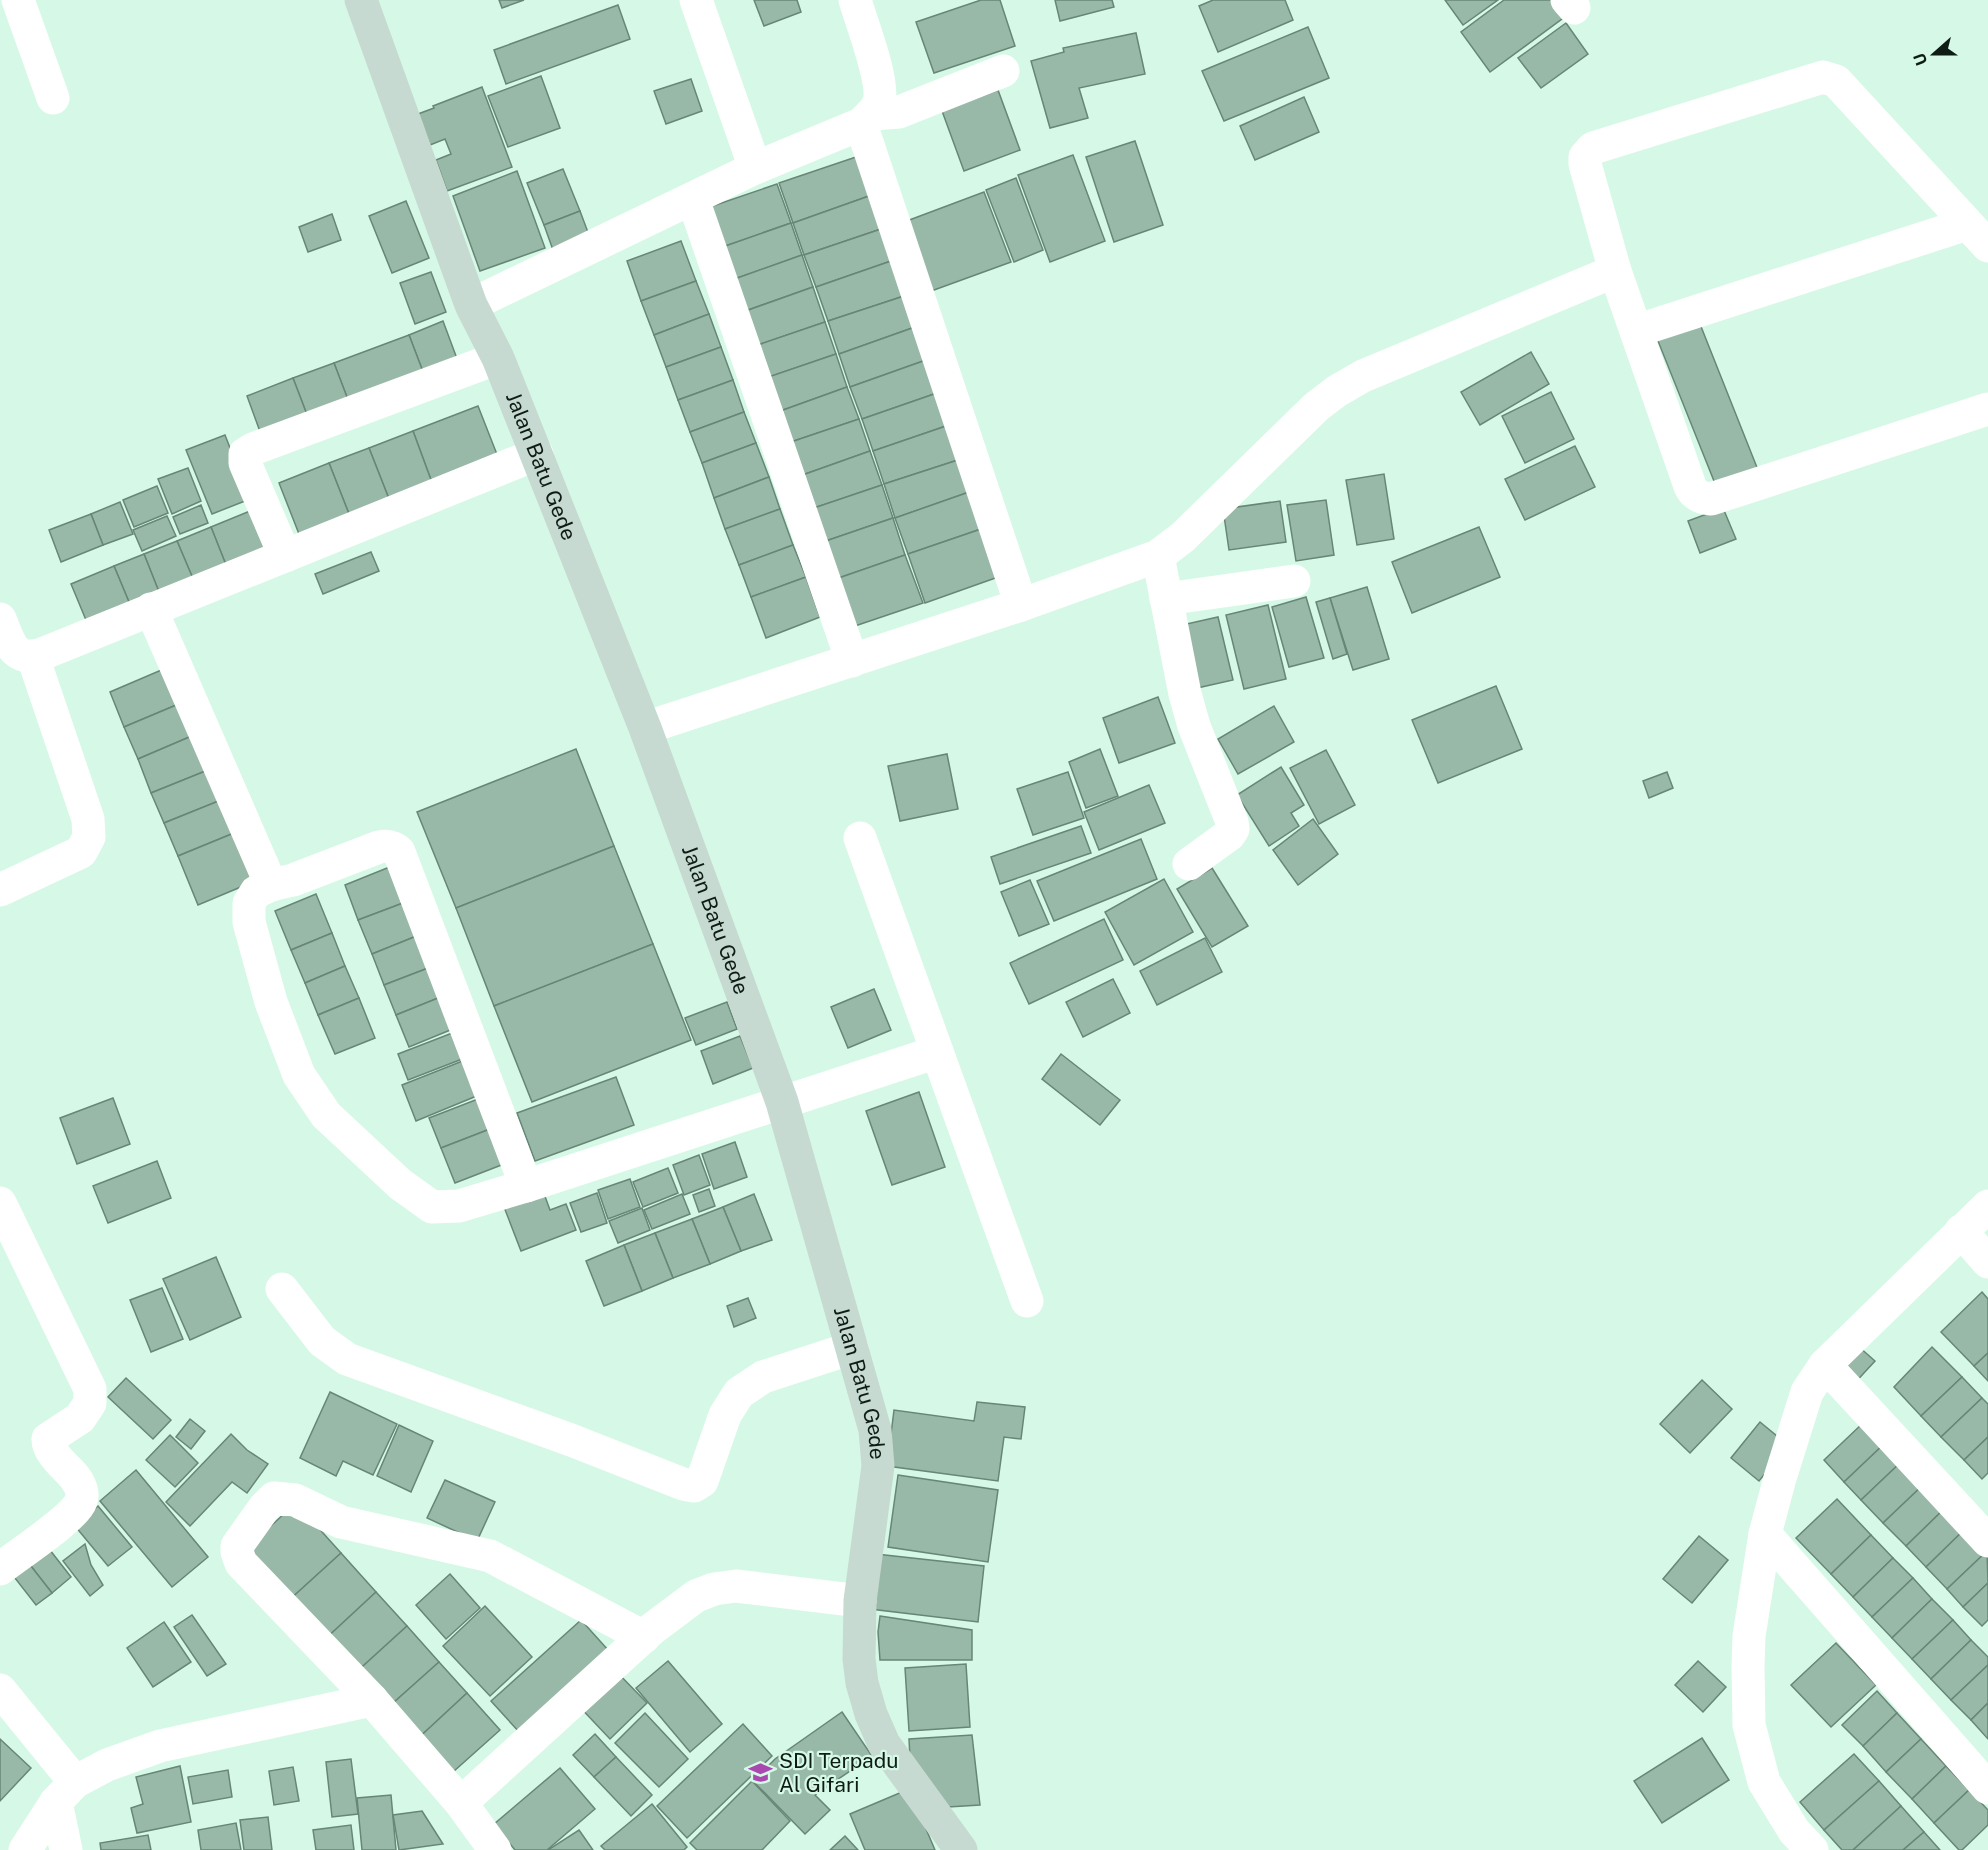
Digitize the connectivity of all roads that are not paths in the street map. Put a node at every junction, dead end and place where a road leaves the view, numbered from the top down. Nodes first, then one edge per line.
1 (18, 0) edge
2 (361, 0) edge
3 (696, 0) edge
4 (855, 0) edge
5 (1004, 71) dead end
6 (53, 99) dead end
7 (867, 119) junction
8 (755, 168) junction
9 (693, 199) junction
10 (1978, 235) edge
11 (1615, 271) junction
12 (471, 305) junction
13 (1636, 331) junction
14 (498, 358) junction
15 (1988, 409) edge
16 (537, 454) junction
17 (285, 556) junction
18 (1158, 556) junction
19 (1294, 581) dead end
20 (1166, 599) junction
21 (1021, 605) junction
22 (151, 609) junction
23 (0, 618) edge
24 (33, 657) junction
25 (852, 661) junction
26 (645, 728) junction
27 (860, 838) dead end
28 (1189, 864) dead end
29 (271, 885) junction
30 (0, 890) edge
31 (937, 1052) junction
32 (782, 1102) junction
33 (526, 1186) junction
34 (0, 1203) edge
35 (1988, 1206) edge
36 (1960, 1231) junction
37 (1988, 1262) edge
38 (282, 1289) dead end
39 (1026, 1301) dead end
40 (852, 1348) junction
41 (1825, 1365) junction
42 (1765, 1534) junction
43 (1988, 1541) edge
44 (0, 1569) edge
45 (860, 1601) junction
46 (644, 1637) junction
47 (0, 1690) edge
48 (372, 1700) junction
49 (1988, 1788) edge
50 (66, 1792) junction
51 (461, 1803) junction
52 (25, 1850) edge
53 (66, 1850) edge
54 (495, 1850) edge
55 (961, 1850) edge
56 (1812, 1850) edge

1 - 6 street
2 - 12 street, Jalan Batu Gede
3 - 8 street
4 - 7 street
5 - 7 street
7 - 8 street
7 - 21 street
8 - 9 street
9 - 12 street
9 - 25 street
10 - 11 street
10 - 13 street
11 - 13 street
11 - 18 street
12 - 14 street, Jalan Batu Gede
13 - 15 street
14 - 16 street, Jalan Batu Gede
14 - 17 street
16 - 17 street
16 - 26 street, Jalan Batu Gede
17 - 22 street
18 - 20 street
18 - 21 street
19 - 20 street
20 - 28 street
21 - 25 street
22 - 24 street
22 - 29 street
23 - 24 street
24 - 30 street
25 - 26 street
26 - 32 street, Jalan Batu Gede
27 - 31 street
29 - 33 street
29 - 33 street
31 - 32 street
31 - 39 street
32 - 33 street
32 - 40 street, Jalan Batu Gede
34 - 44 street
35 - 36 street
36 - 37 street
36 - 41 street
38 - 40 street
40 - 45 street, Jalan Batu Gede
41 - 42 street
41 - 43 street
42 - 49 street
42 - 56 street
45 - 46 street
45 - 55 street, Jalan Batu Gede
46 - 48 street
46 - 51 street
47 - 50 street
48 - 50 street
48 - 51 street
50 - 52 street
50 - 53 street
51 - 54 street

